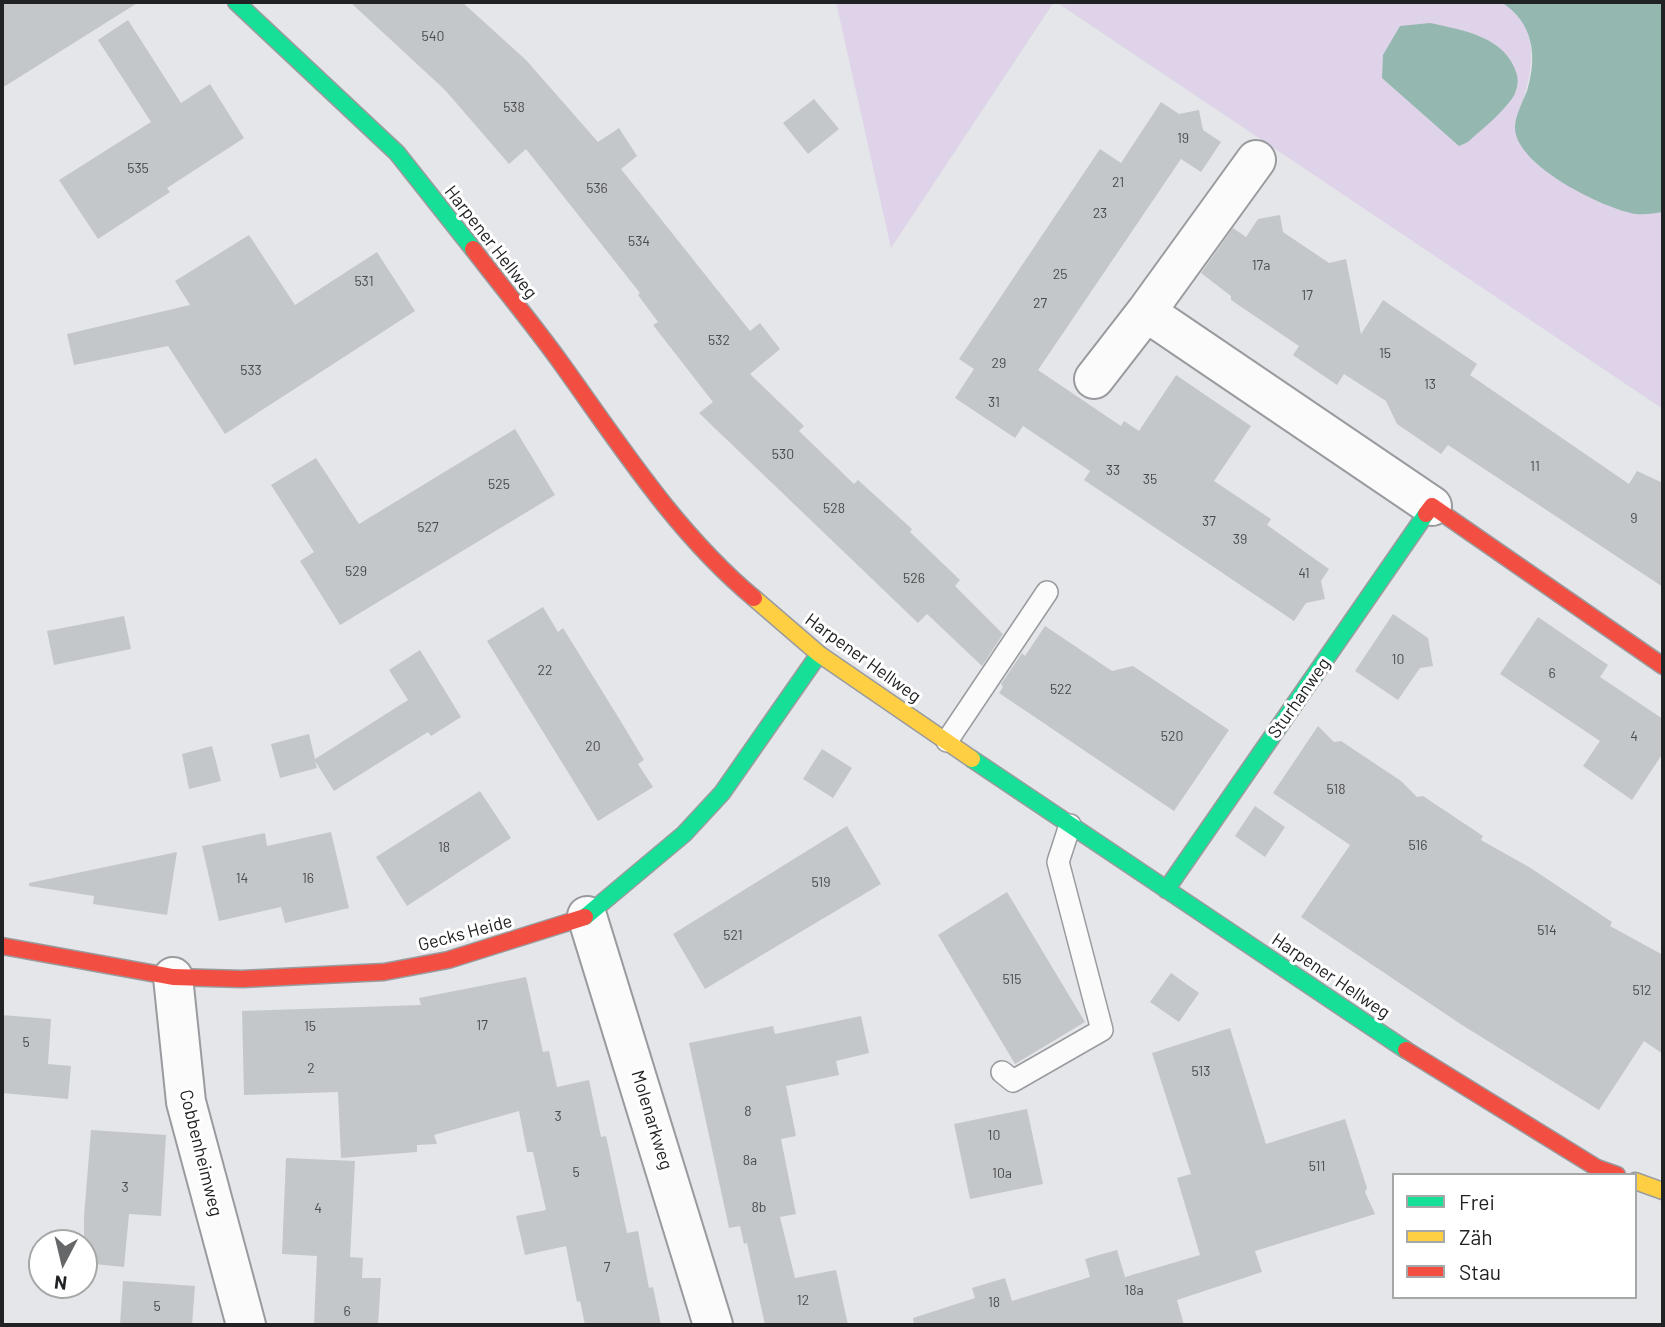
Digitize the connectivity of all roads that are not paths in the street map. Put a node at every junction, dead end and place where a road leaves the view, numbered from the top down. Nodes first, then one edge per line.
1 (236, 2) edge
2 (1256, 160) dead end
3 (1146, 312) junction
4 (1094, 379) dead end
5 (1432, 506) junction
6 (1047, 592) dead end
7 (819, 654) junction
8 (1663, 666) edge
9 (947, 741) junction
10 (1070, 825) junction
11 (1166, 890) junction
12 (587, 916) junction
13 (2, 946) edge
14 (173, 978) junction
15 (1002, 1072) dead end
16 (1611, 1173) edge
17 (1637, 1182) edge
18 (1663, 1191) edge
19 (246, 1325) edge
20 (713, 1325) edge

1 - 7 street, Harpener Hellweg
2 - 3 street
3 - 4 street
3 - 5 street
5 - 8 street
5 - 11 street, Sturhanweg
6 - 9 lane
7 - 9 street, Harpener Hellweg
7 - 12 street, Gecks Heide
9 - 10 street, Harpener Hellweg
10 - 11 street, Harpener Hellweg
10 - 15 lane
11 - 16 street, Harpener Hellweg
12 - 14 street, Gecks Heide
12 - 20 street, Molenarkweg
13 - 14 street, Gecks Heide
14 - 19 street, Cobbenheimweg
17 - 18 street

